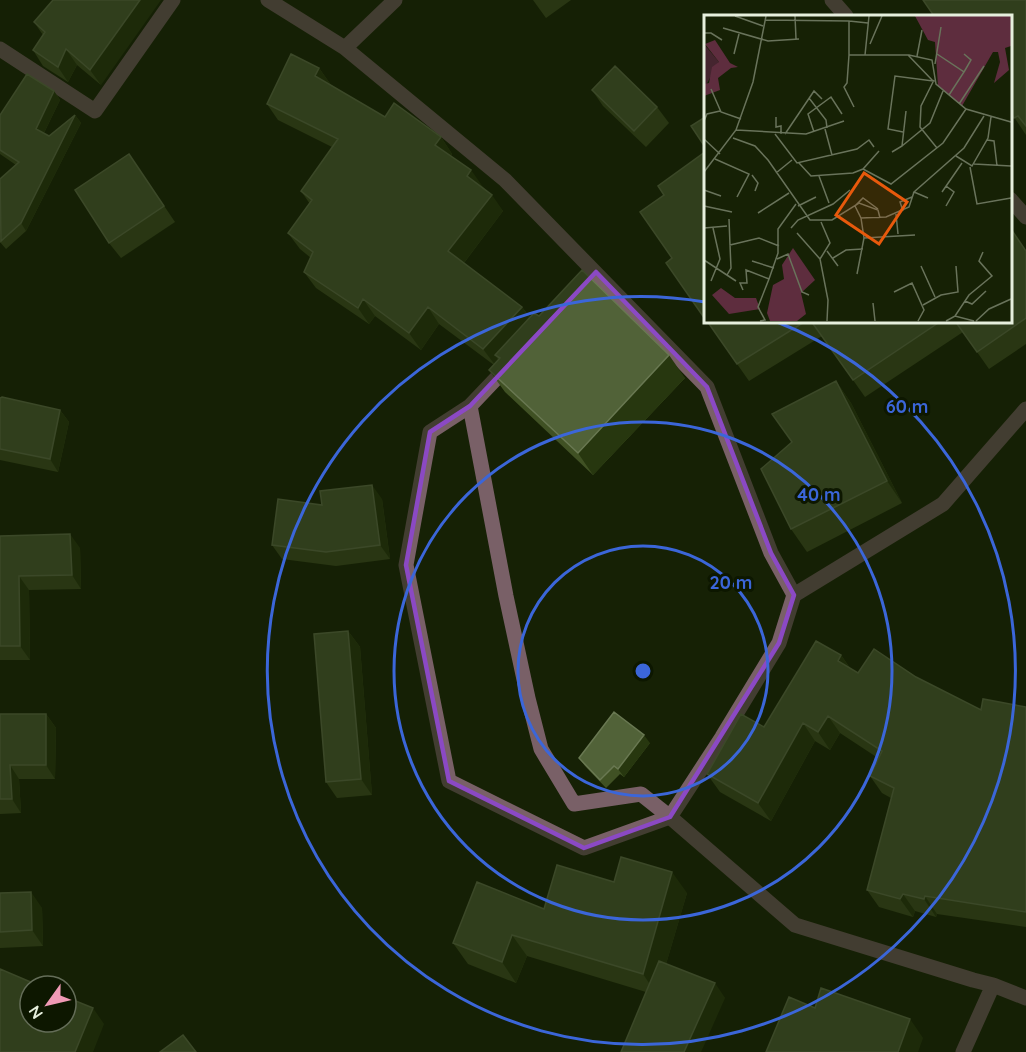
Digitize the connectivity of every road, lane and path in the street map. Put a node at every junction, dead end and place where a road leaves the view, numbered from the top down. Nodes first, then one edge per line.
1 (172, 0) edge
2 (268, 0) edge
3 (395, 0) edge
4 (832, 0) edge
5 (845, 15) edge
6 (345, 48) junction
7 (0, 49) edge
8 (1011, 200) edge
9 (1026, 217) edge
10 (517, 356) edge
11 (470, 406) junction
12 (1026, 409) edge
13 (794, 595) junction
14 (670, 817) junction
15 (993, 985) junction
16 (1026, 998) edge
17 (963, 1052) edge

1 - 7 street
2 - 6 street
3 - 6 street
4 - 5 street
6 - 13 street
8 - 9 street
10 - 11 street
11 - 14 street
11 - 14 street
12 - 13 street
13 - 14 street
14 - 15 street
15 - 16 street
15 - 17 street

